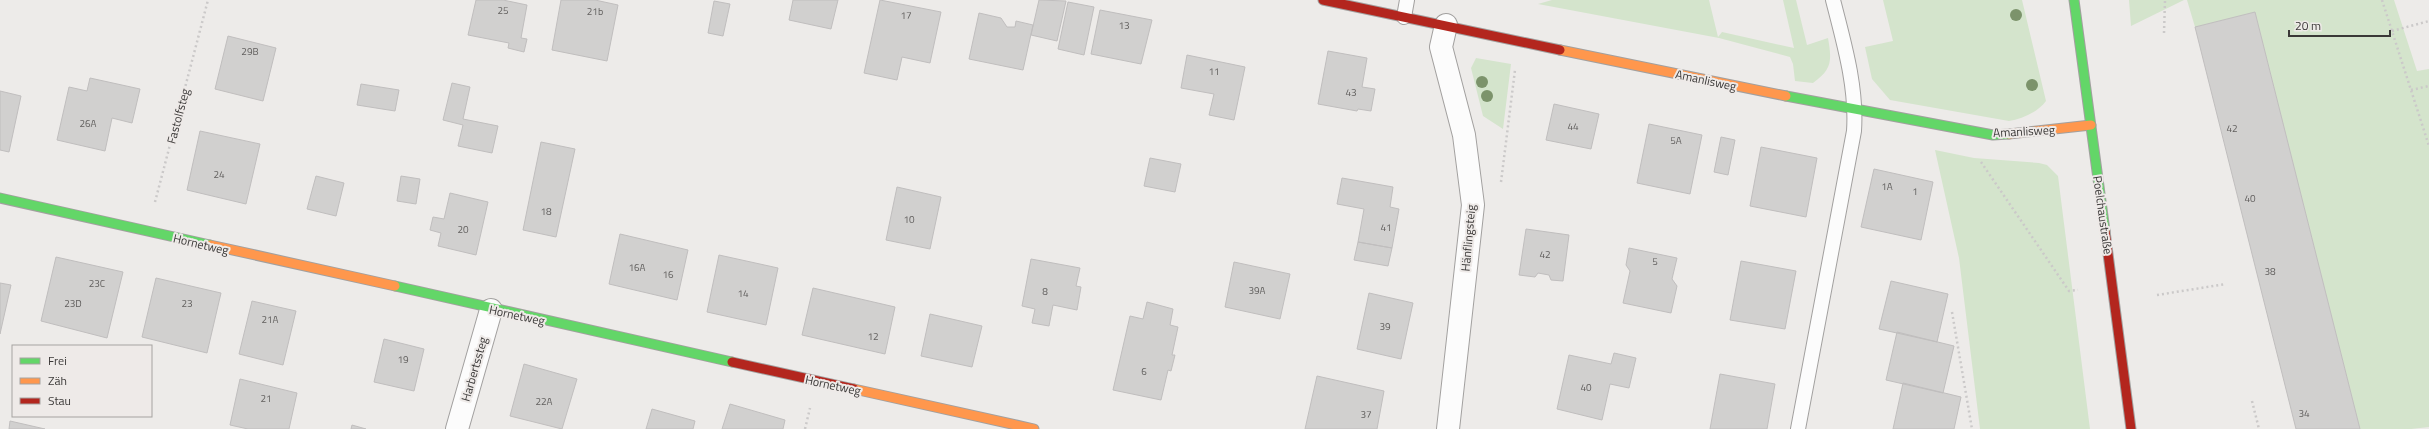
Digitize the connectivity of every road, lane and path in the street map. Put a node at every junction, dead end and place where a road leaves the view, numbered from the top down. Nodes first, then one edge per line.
1 (208, 0) edge
2 (1323, 0) edge
3 (1407, 0) edge
4 (1833, 0) edge
5 (2074, 0) edge
6 (2165, 0) edge
7 (2382, 0) edge
8 (1404, 17) junction
9 (2429, 21) edge
10 (1446, 25) junction
11 (2392, 31) junction
12 (2164, 32) dead end
13 (2429, 86) edge
14 (2411, 90) junction
15 (1856, 110) junction
16 (2091, 125) junction
17 (2429, 146) edge
18 (1979, 160) dead end
19 (0, 198) edge
20 (147, 232) junction
21 (2226, 284) dead end
22 (2078, 290) dead end
23 (2157, 295) dead end
24 (491, 310) junction
25 (1952, 312) dead end
26 (2252, 401) dead end
27 (457, 429) edge
28 (1033, 429) edge
29 (1448, 429) edge
30 (1798, 429) edge
31 (1972, 429) edge
32 (2131, 429) edge
33 (2259, 429) edge

1 - 20 path, Fastolfsteg
2 - 8 street, Amanlisweg
3 - 8 lane
4 - 15 lane
5 - 16 street, Poelchaustraße
6 - 12 path
7 - 11 path
8 - 10 street, Amanlisweg
9 - 11 path
10 - 15 street, Amanlisweg
10 - 29 street, Hänflingsteig
11 - 14 path
13 - 14 path
14 - 17 path
15 - 16 street, Amanlisweg
15 - 30 lane
16 - 32 street, Poelchaustraße
18 - 22 path
19 - 20 street, Hornetweg
20 - 24 street, Hornetweg
21 - 23 path
24 - 27 street, Harbertssteg
24 - 28 street, Hornetweg
25 - 31 path
26 - 33 path

